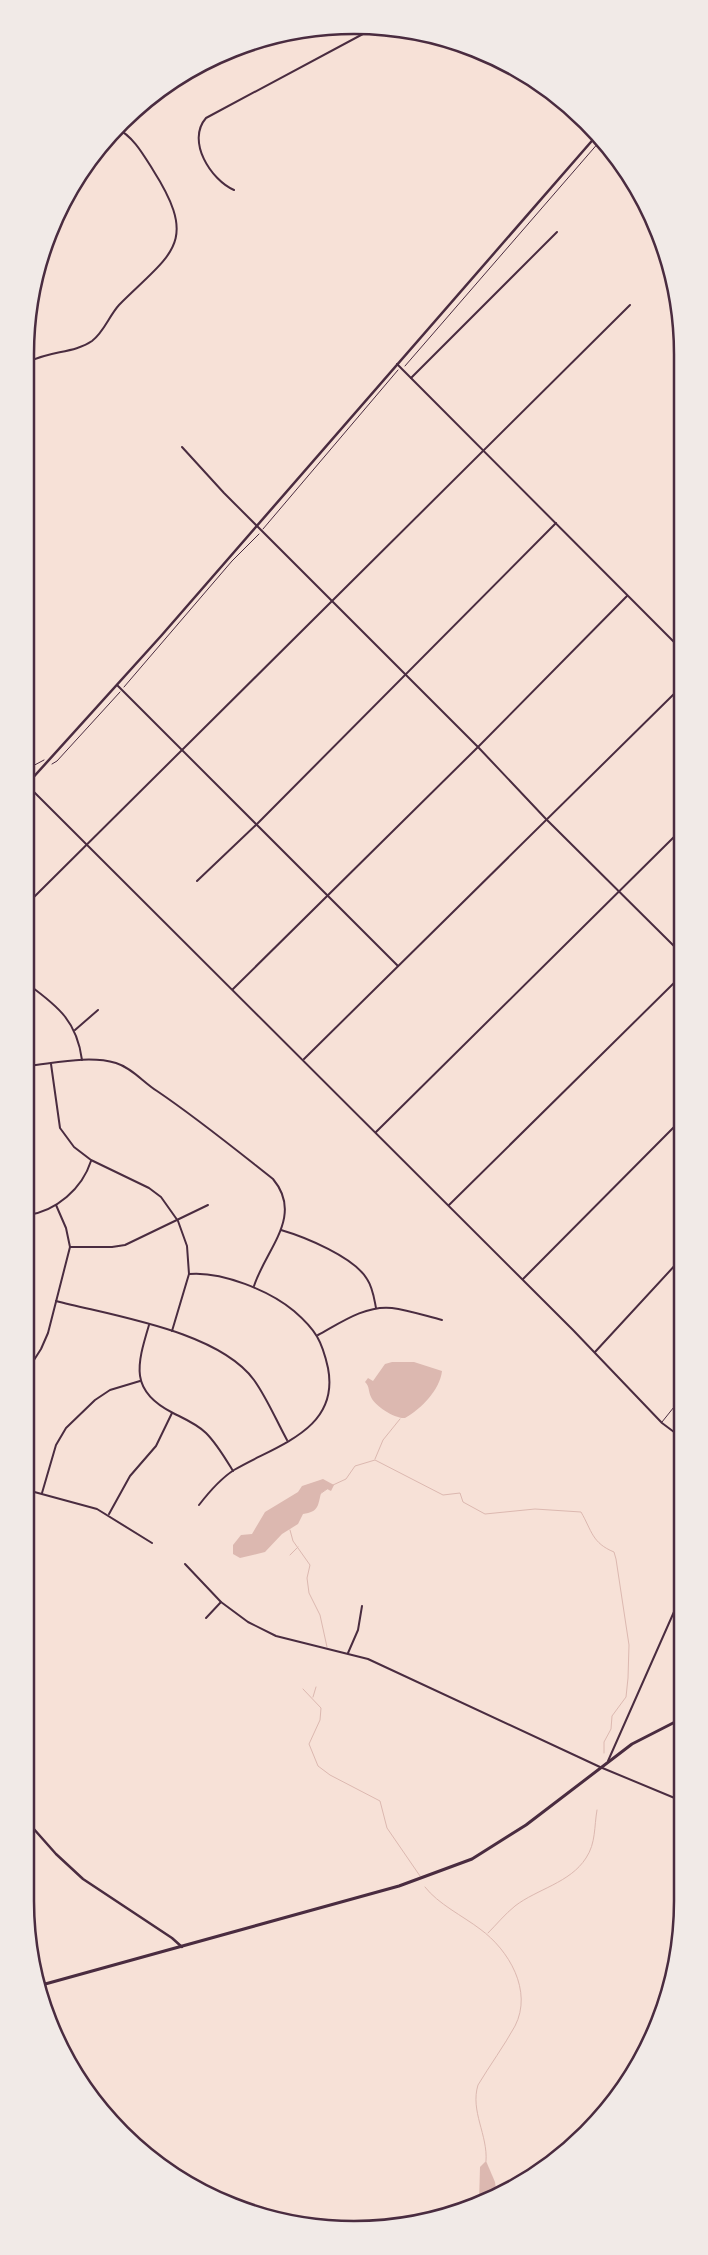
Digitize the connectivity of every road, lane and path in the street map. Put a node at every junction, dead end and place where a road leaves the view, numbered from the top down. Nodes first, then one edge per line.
1 (363, 34) edge
2 (123, 133) edge
3 (592, 140) edge
4 (597, 145) edge
5 (234, 190) dead end
6 (558, 232) dead end
7 (630, 305) dead end
8 (34, 360) edge
9 (397, 364) junction
10 (405, 367) dead end
11 (398, 370) dead end
12 (411, 378) junction
13 (182, 448) dead end
14 (484, 451) junction
15 (556, 523) junction
16 (255, 525) junction
17 (263, 529) dead end
18 (259, 534) dead end
19 (627, 596) junction
20 (334, 602) junction
21 (674, 642) edge
22 (404, 674) junction
23 (117, 685) junction
24 (124, 688) dead end
25 (120, 692) dead end
26 (674, 694) edge
27 (478, 747) junction
28 (183, 751) junction
29 (45, 760) dead end
30 (52, 764) dead end
31 (34, 765) edge
32 (34, 776) edge
33 (34, 792) edge
34 (546, 819) junction
35 (257, 824) junction
36 (674, 837) edge
37 (88, 843) junction
38 (197, 881) dead end
39 (618, 892) junction
40 (328, 895) junction
41 (34, 897) edge
42 (674, 946) edge
43 (398, 966) junction
44 (674, 983) edge
45 (34, 989) edge
46 (233, 989) junction
47 (98, 1010) dead end
48 (75, 1030) junction
49 (304, 1059) junction
50 (82, 1060) junction
51 (51, 1064) junction
52 (34, 1065) edge
53 (674, 1127) edge
54 (376, 1132) junction
55 (91, 1160) junction
56 (56, 1205) junction
57 (208, 1205) dead end
58 (449, 1205) junction
59 (34, 1214) edge
60 (178, 1221) junction
61 (281, 1230) junction
62 (70, 1247) junction
63 (674, 1266) edge
64 (189, 1274) junction
65 (522, 1280) junction
66 (254, 1286) junction
67 (56, 1301) junction
68 (376, 1308) junction
69 (442, 1320) dead end
70 (148, 1325) junction
71 (172, 1331) junction
72 (318, 1335) junction
73 (594, 1352) junction
74 (34, 1361) edge
75 (140, 1381) junction
76 (674, 1407) edge
77 (172, 1412) junction
78 (662, 1423) junction
79 (674, 1432) edge
80 (287, 1441) junction
81 (233, 1471) junction
82 (34, 1491) edge
83 (42, 1493) junction
84 (200, 1505) dead end
85 (109, 1514) junction
86 (152, 1543) dead end
87 (185, 1564) dead end
88 (221, 1602) junction
89 (362, 1606) dead end
90 (674, 1613) edge
91 (206, 1618) dead end
92 (348, 1653) junction
93 (674, 1722) edge
94 (608, 1761) junction
95 (600, 1767) junction
96 (674, 1798) edge
97 (34, 1829) edge
98 (182, 1947) junction
99 (45, 1984) edge

1 - 5 street
2 - 8 street
3 - 9 street
4 - 10 path
6 - 12 street
7 - 14 street
9 - 12 street
9 - 16 street
11 - 17 path
12 - 14 street
13 - 16 street
14 - 15 street
14 - 20 street
15 - 19 street
15 - 22 street
16 - 20 street
16 - 23 street
18 - 24 path
19 - 21 street
19 - 27 street
20 - 22 street
20 - 28 street
22 - 27 street
22 - 35 street
23 - 28 street
23 - 32 street
25 - 30 path
26 - 34 street
27 - 34 street
27 - 40 street
28 - 35 street
28 - 37 street
29 - 31 path
33 - 37 street
34 - 39 street
34 - 43 street
35 - 38 street
35 - 40 street
36 - 39 street
37 - 41 street
37 - 46 street
39 - 42 street
39 - 54 street
40 - 43 street
40 - 46 street
43 - 49 street
44 - 58 street
45 - 48 street
46 - 49 street
47 - 48 street
48 - 50 street
49 - 54 street
50 - 51 street
50 - 61 street
51 - 52 street
51 - 55 street
53 - 65 street
54 - 58 street
55 - 56 street
55 - 60 street
56 - 59 street
56 - 62 street
57 - 60 street
58 - 65 street
60 - 62 street
60 - 64 street
61 - 66 street
61 - 68 street
62 - 67 street
63 - 73 street
64 - 66 street
64 - 71 street
65 - 73 street
66 - 72 street
67 - 70 street
67 - 74 street
68 - 69 street
68 - 72 street
70 - 71 street
70 - 75 street
71 - 80 street
72 - 80 street
73 - 78 street
75 - 77 street
75 - 83 street
76 - 78 lane
77 - 81 street
77 - 85 street
78 - 79 street
80 - 81 street
81 - 84 street
82 - 83 street
83 - 85 street
85 - 86 street
87 - 88 street
88 - 91 street
88 - 92 street
89 - 92 street
90 - 94 street
92 - 95 street
93 - 94 main road
94 - 95 main road
95 - 96 street
95 - 98 main road
97 - 98 street
98 - 99 main road

